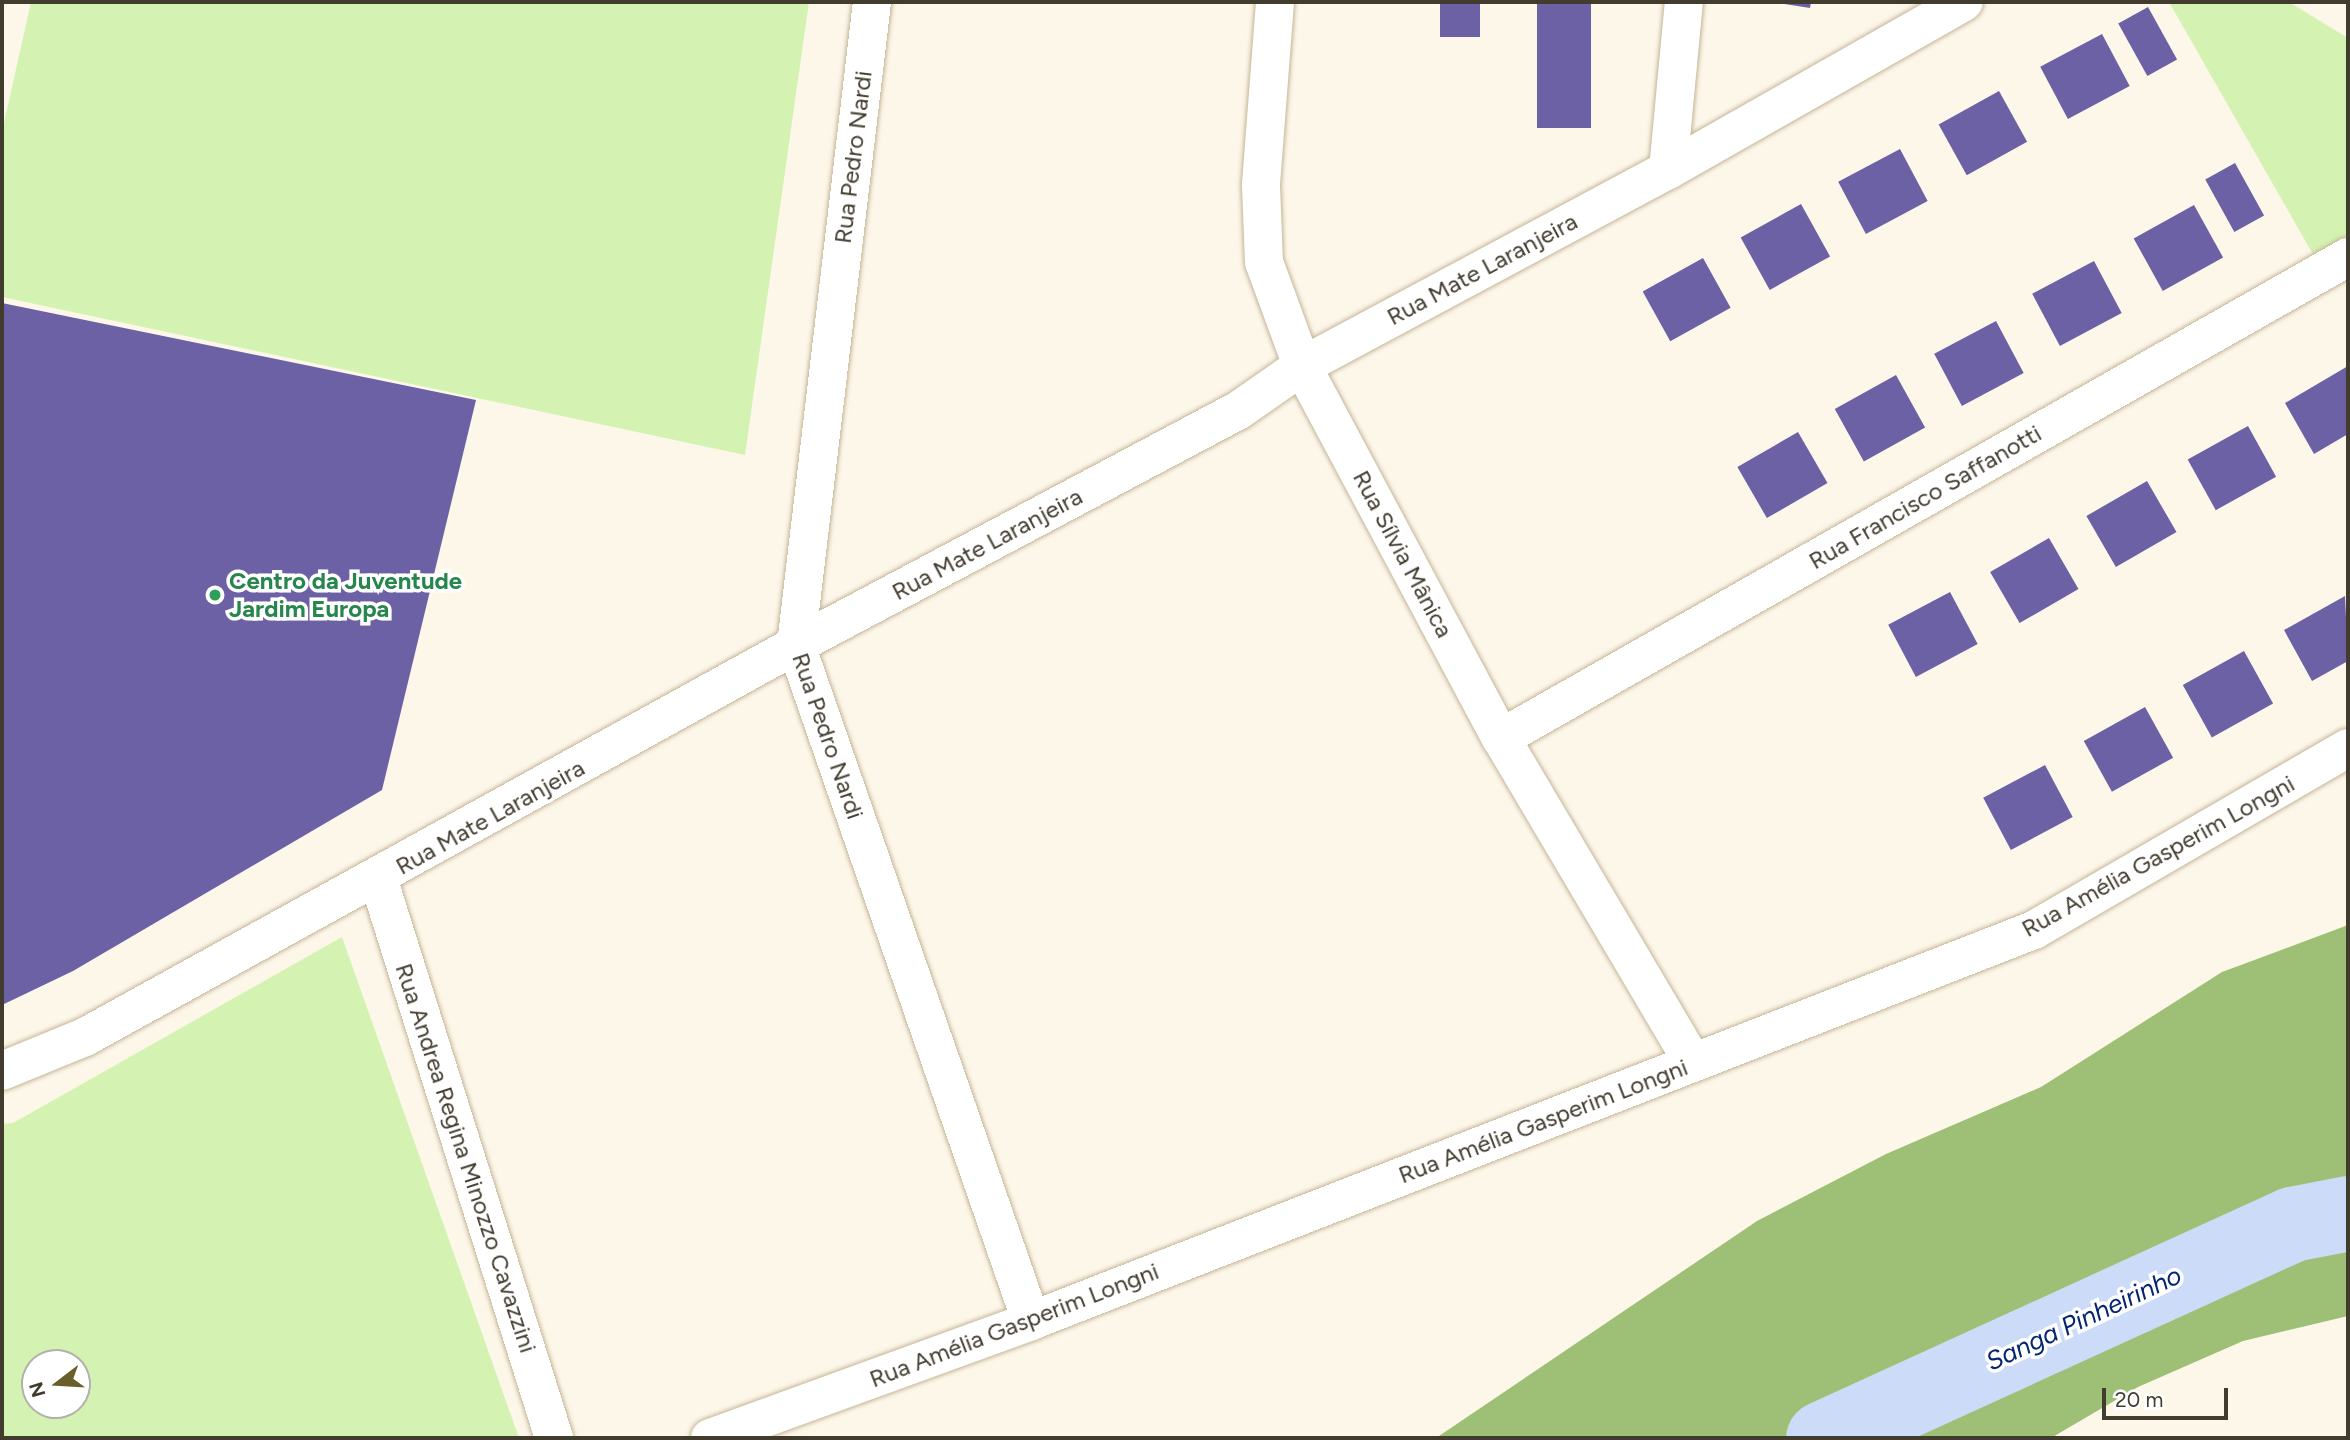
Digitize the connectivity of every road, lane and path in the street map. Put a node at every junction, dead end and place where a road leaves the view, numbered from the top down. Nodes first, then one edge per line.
1 (872, 2) edge
2 (1275, 2) edge
3 (1684, 2) edge
4 (1964, 2) edge
5 (1668, 170) junction
6 (2348, 257) edge
7 (1303, 366) junction
8 (796, 645) junction
9 (1501, 738) junction
10 (2348, 748) edge
11 (378, 878) junction
12 (1693, 1063) junction
13 (2, 1071) edge
14 (1031, 1321) junction
15 (554, 1438) edge
16 (710, 1438) edge

1 - 8 street, Rua Pedro Nardi
2 - 7 street, Rua Sílvia Mânica
3 - 5 street
4 - 5 street, Rua Mate Laranjeira
5 - 7 street, Rua Mate Laranjeira
6 - 9 street, Rua Francisco Saffanotti
7 - 8 street, Rua Mate Laranjeira
7 - 9 street, Rua Sílvia Mânica
8 - 11 street, Rua Mate Laranjeira
8 - 14 street, Rua Pedro Nardi
9 - 12 street, Rua Sílvia Mânica
10 - 12 street, Rua Amélia Gasperim Longni
11 - 13 street, Rua Mate Laranjeira
11 - 15 street, Rua Andrea Regina Minozzo Cavazzini
12 - 14 street, Rua Amélia Gasperim Longni
14 - 16 street, Rua Amélia Gasperim Longni

